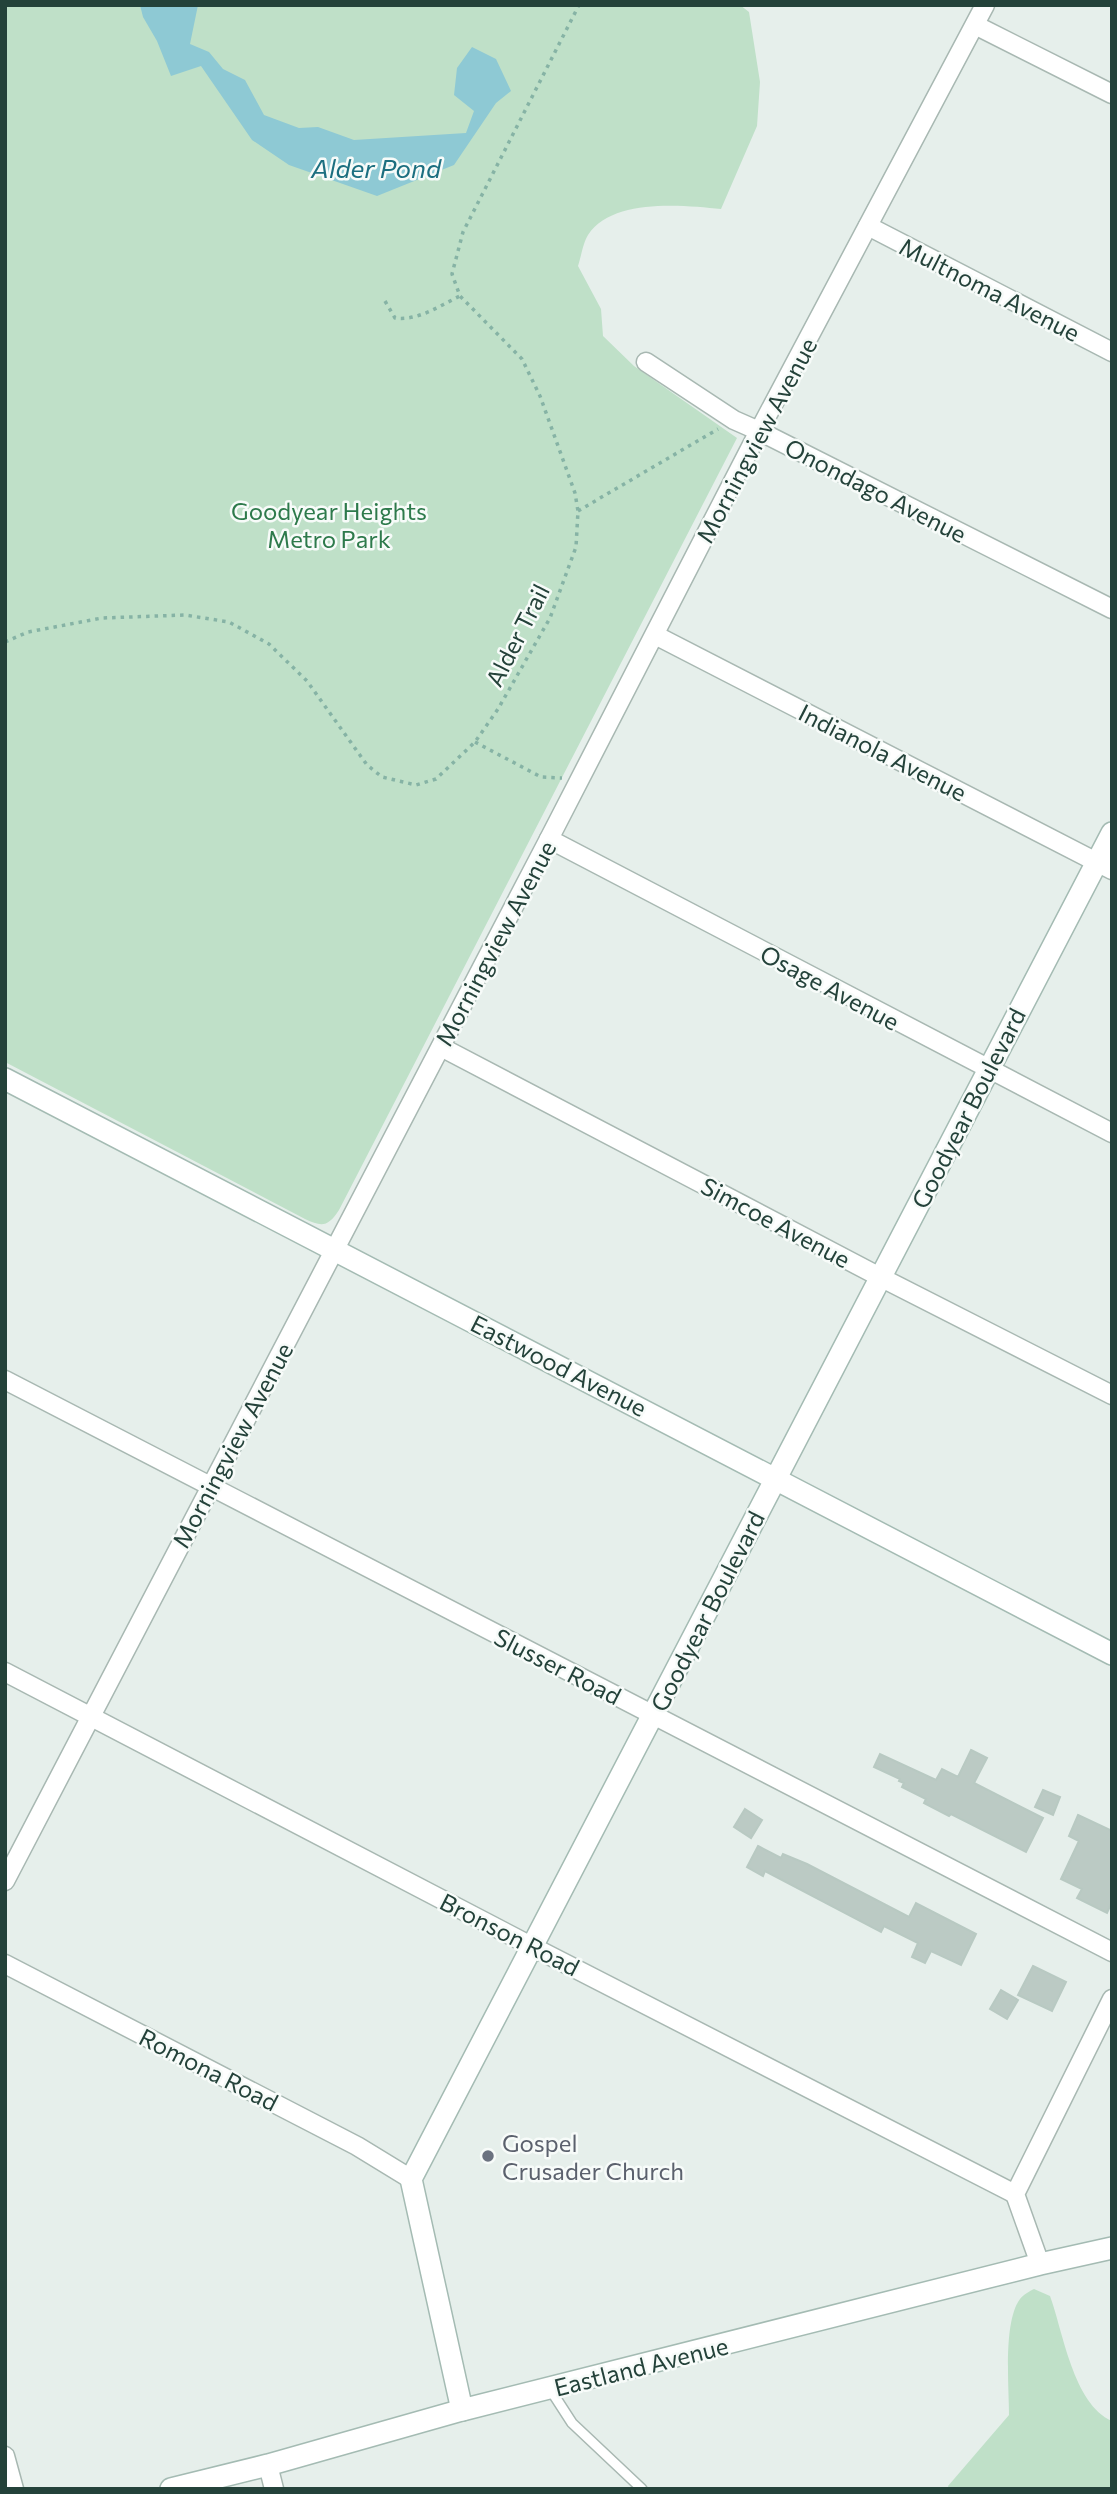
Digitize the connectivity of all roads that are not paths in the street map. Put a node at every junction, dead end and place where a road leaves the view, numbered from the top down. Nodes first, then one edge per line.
1 (985, 5) edge
2 (975, 25) junction
3 (1112, 94) edge
4 (868, 226) junction
5 (1112, 352) edge
6 (646, 362) dead end
7 (759, 431) junction
8 (1112, 609) edge
9 (655, 635) junction
10 (1112, 833) edge
11 (549, 839) junction
12 (1104, 866) edge
13 (441, 1047) junction
14 (988, 1069) junction
15 (5, 1079) edge
16 (1112, 1133) edge
17 (335, 1249) junction
18 (880, 1277) junction
19 (5, 1380) edge
20 (1112, 1395) edge
21 (776, 1478) junction
22 (209, 1486) junction
23 (1112, 1654) edge
24 (5, 1672) edge
25 (653, 1715) junction
26 (91, 1716) junction
27 (5, 1881) edge
28 (533, 1947) junction
29 (1112, 1952) edge
30 (5, 1964) edge
31 (1112, 1999) edge
32 (411, 2179) junction
33 (1015, 2194) junction
34 (1112, 2248) edge
35 (1040, 2264) junction
36 (550, 2389) junction
37 (462, 2410) junction
38 (5, 2456) edge
39 (268, 2465) junction
40 (14, 2489) edge
41 (171, 2489) edge
42 (274, 2489) edge
43 (642, 2489) edge

1 - 2 street, Morningview Avenue
2 - 3 street
2 - 4 street, Morningview Avenue
4 - 5 street, Multnoma Avenue
4 - 7 street, Morningview Avenue
6 - 7 street, Onondago Avenue
7 - 8 street, Onondago Avenue
7 - 9 street, Morningview Avenue
9 - 11 street, Morningview Avenue
9 - 12 street, Indianola Avenue
10 - 12 street, Goodyear Boulevard
11 - 13 street, Morningview Avenue
11 - 14 street, Osage Avenue
12 - 14 street, Goodyear Boulevard
13 - 17 street, Morningview Avenue
13 - 18 street, Simcoe Avenue
14 - 16 street, Osage Avenue
14 - 18 street, Goodyear Boulevard
15 - 17 street, Eastwood Avenue
17 - 21 street, Eastwood Avenue
17 - 22 street, Morningview Avenue
18 - 20 street, Simcoe Avenue
18 - 21 street, Goodyear Boulevard
19 - 22 street, Slusser Road
21 - 23 street, Eastwood Avenue
21 - 25 street, Goodyear Boulevard
22 - 25 street, Slusser Road
22 - 26 street, Morningview Avenue
24 - 26 street, Bronson Road
25 - 28 street, Goodyear Boulevard
25 - 29 street, Slusser Road
26 - 27 street, Morningview Avenue
26 - 28 street, Bronson Road
28 - 32 street, Goodyear Boulevard
28 - 33 street, Bronson Road
30 - 32 street, Romona Road
31 - 33 street
32 - 37 street
33 - 35 street
34 - 35 street, Eastland Avenue
35 - 36 street, Eastland Avenue
36 - 37 street, Eastland Avenue
36 - 43 lane
37 - 39 street, Eastland Avenue
38 - 40 street
39 - 41 street, Eastland Avenue
39 - 42 street

